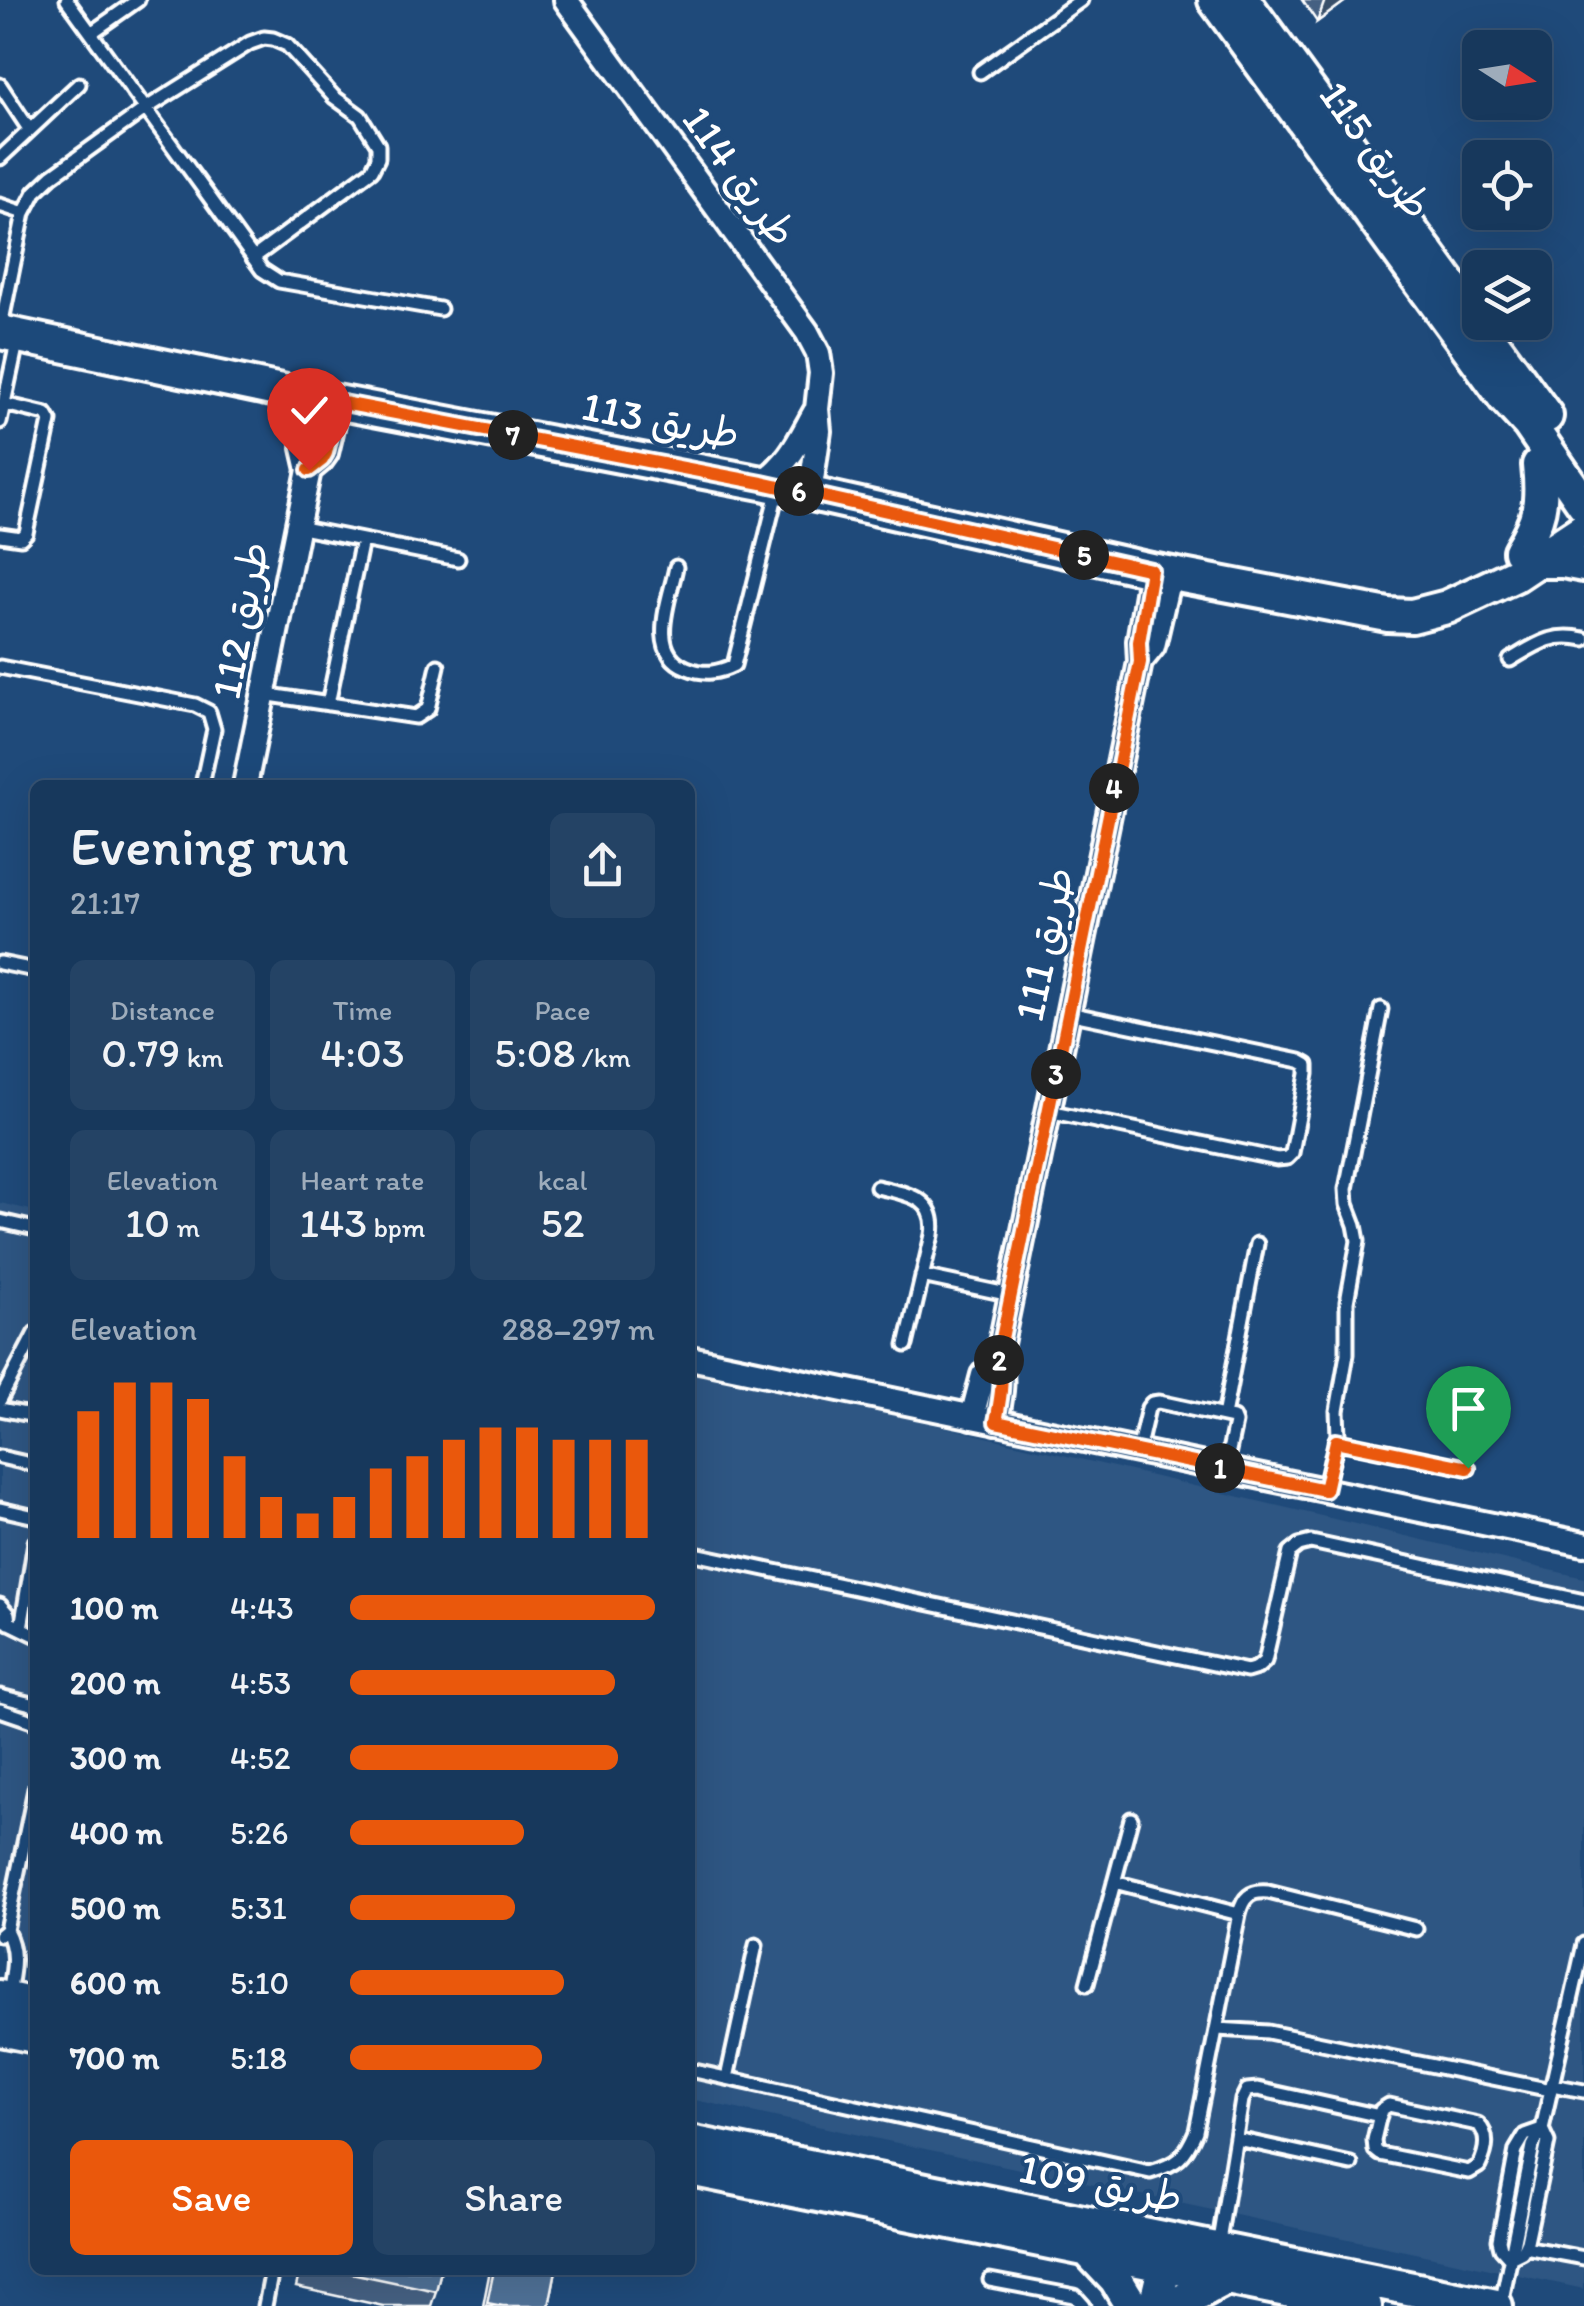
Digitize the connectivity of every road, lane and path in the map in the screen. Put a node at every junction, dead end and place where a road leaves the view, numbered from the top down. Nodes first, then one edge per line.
1 (68, 0) edge
2 (566, 0) edge
3 (1081, 0) edge
4 (1214, 0) edge
5 (1244, 0) edge
6 (129, 2) edge
7 (91, 33) junction
8 (980, 72) dead end
9 (0, 84) edge
10 (79, 84) dead end
11 (145, 110) junction
12 (28, 130) junction
13 (0, 158) edge
14 (0, 205) edge
15 (24, 213) junction
16 (253, 258) junction
17 (440, 309) dead end
18 (6, 333) edge
19 (1505, 398) junction
20 (324, 399) junction
21 (4, 404) junction
22 (817, 409) junction
23 (0, 422) edge
24 (1539, 465) junction
25 (1584, 468) edge
26 (784, 488) junction
27 (1582, 519) edge
28 (297, 527) junction
29 (0, 535) edge
30 (362, 540) junction
31 (1528, 556) junction
32 (458, 559) dead end
33 (1584, 565) edge
34 (676, 567) dead end
35 (1160, 572) junction
36 (1584, 640) edge
37 (1510, 660) dead end
38 (438, 666) dead end
39 (0, 668) edge
40 (264, 694) junction
41 (328, 704) junction
42 (203, 780) edge
43 (246, 780) edge
44 (0, 963) edge
45 (30, 969) edge
46 (1381, 1009) dead end
47 (1068, 1013) junction
48 (1048, 1111) junction
49 (877, 1187) dead end
50 (0, 1221) edge
51 (30, 1228) edge
52 (1257, 1244) dead end
53 (922, 1276) junction
54 (1011, 1295) junction
55 (30, 1343) edge
56 (906, 1345) dead end
57 (998, 1358) junction
58 (695, 1359) edge
59 (0, 1400) edge
60 (0, 1409) edge
61 (30, 1415) edge
62 (1224, 1416) junction
63 (972, 1417) junction
64 (996, 1422) junction
65 (1336, 1441) junction
66 (1138, 1451) junction
67 (0, 1457) edge
68 (30, 1464) edge
69 (1468, 1468) dead end
70 (1226, 1469) junction
71 (1325, 1490) junction
72 (0, 1509) edge
73 (30, 1516) edge
74 (1584, 1544) edge
75 (695, 1554) edge
76 (30, 1557) edge
77 (1584, 1602) edge
78 (0, 1606) edge
79 (8, 1624) edge
80 (0, 1696) edge
81 (30, 1705) edge
82 (0, 1710) edge
83 (30, 1720) edge
84 (30, 1811) edge
85 (1131, 1819) dead end
86 (1114, 1882) junction
87 (1239, 1914) junction
88 (1416, 1929) dead end
89 (3, 1933) edge
90 (1584, 1944) edge
91 (756, 1945) dead end
92 (1087, 1984) dead end
93 (9, 2008) edge
94 (1217, 2029) junction
95 (30, 2031) edge
96 (695, 2071) edge
97 (727, 2078) junction
98 (1551, 2088) junction
99 (1584, 2091) edge
100 (1380, 2116) junction
101 (1542, 2129) junction
102 (1236, 2139) junction
103 (695, 2143) edge
104 (1351, 2164) dead end
105 (695, 2170) edge
106 (1525, 2247) junction
107 (1087, 2249) junction
108 (1160, 2252) junction
109 (1510, 2258) junction
110 (1584, 2258) edge
111 (1222, 2263) junction
112 (271, 2275) edge
113 (990, 2280) dead end
114 (1359, 2305) edge
115 (264, 2306) edge
116 (1084, 2306) edge
117 (1132, 2306) edge
118 (1141, 2306) edge
119 (1155, 2306) edge
120 (1173, 2306) edge
121 (1498, 2306) edge

1 - 7 lane
2 - 22 street, طريق 114
3 - 8 lane
4 - 19 street, طريق 115
5 - 25 street, طريق 115
6 - 7 lane
7 - 11 lane
9 - 12 lane
10 - 12 lane
11 - 15 lane
11 - 16 lane
11 - 16 lane
12 - 13 lane
14 - 15 lane
15 - 18 lane
16 - 17 lane
18 - 20 street, طريق 113
18 - 21 lane
19 - 24 street, طريق 115
19 - 27 street, طريق 115
20 - 26 street, طريق 113
20 - 28 street, طريق 112
21 - 23 lane
21 - 29 lane
22 - 26 street, طريق 114
22 - 26 street, طريق 114
24 - 27 street, طريق 115
24 - 31 street
26 - 34 lane, طريق 114
26 - 35 street, طريق 113
27 - 31 street, طريق 113
28 - 30 lane
28 - 40 street, طريق 112
30 - 32 lane
30 - 41 lane
31 - 33 street
31 - 35 street, طريق 113
35 - 47 street, طريق 111
36 - 37 lane
38 - 41 lane
39 - 42 lane
40 - 41 lane
40 - 43 street, طريق 112
44 - 45 lane
46 - 65 lane
47 - 48 street, طريق 111
47 - 48 lane
48 - 54 street, طريق 111
49 - 53 lane
50 - 51 lane
52 - 62 lane
53 - 54 lane
53 - 56 lane
54 - 57 street, طريق 111
55 - 59 lane
57 - 63 street, طريق 111
57 - 64 street, طريق 111
58 - 63 street
60 - 61 lane
62 - 66 lane
62 - 70 lane
63 - 64 street
64 - 66 street
65 - 69 lane
65 - 71 lane
66 - 70 street
67 - 68 lane
70 - 71 street
71 - 74 street
72 - 73 lane
75 - 77 lane
76 - 79 lane
78 - 79 lane
80 - 81 lane
82 - 83 lane
84 - 89 lane
85 - 86 lane
86 - 87 lane
86 - 92 lane
87 - 88 lane
87 - 94 lane
89 - 93 lane
90 - 98 lane
91 - 97 lane
93 - 95 street
94 - 97 lane
94 - 98 lane
96 - 97 lane
98 - 99 lane
98 - 101 lane
100 - 100 lane
100 - 102 lane
101 - 106 lane
101 - 109 lane
102 - 104 lane
102 - 111 lane
103 - 108 street, طريق 109
105 - 107 street, طريق 109
106 - 109 lane
106 - 110 lane
107 - 108 street, طريق 109
107 - 117 street
108 - 111 street, طريق 109
108 - 118 street
108 - 119 street
109 - 121 lane
111 - 114 street, طريق 109
111 - 120 street
111 - 121 street, طريق 109
112 - 115 lane
113 - 116 lane

